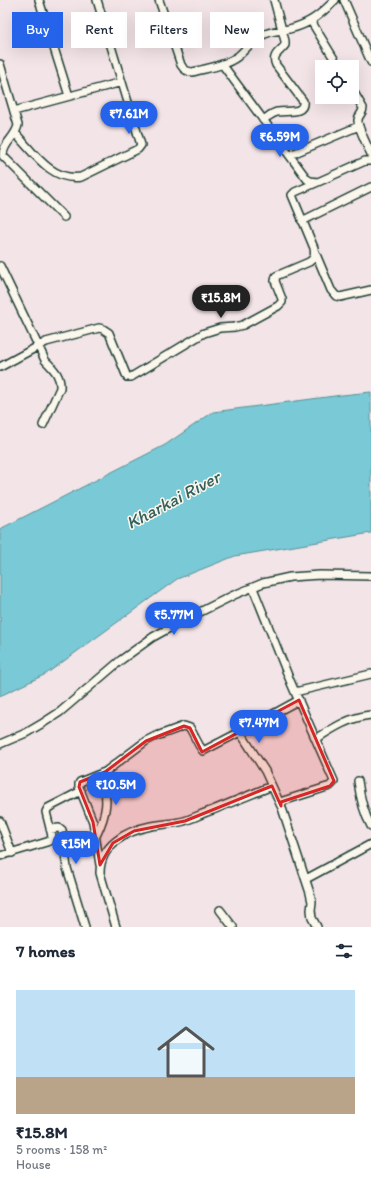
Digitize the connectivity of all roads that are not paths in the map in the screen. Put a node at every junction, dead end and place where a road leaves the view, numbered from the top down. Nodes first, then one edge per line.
1 (39, 0) edge
2 (97, 0) edge
3 (160, 0) edge
4 (274, 0) edge
5 (335, 0) edge
6 (344, 0) edge
7 (311, 21) junction
8 (282, 30) junction
9 (335, 60) edge
10 (371, 62) edge
11 (0, 64) edge
12 (222, 64) junction
13 (2, 80) edge
14 (122, 82) junction
15 (69, 96) junction
16 (359, 101) edge
17 (14, 111) junction
18 (263, 120) junction
19 (358, 126) junction
20 (15, 133) junction
21 (2, 149) edge
22 (371, 154) edge
23 (290, 155) junction
24 (371, 160) edge
25 (318, 182) junction
26 (371, 188) edge
27 (64, 217) dead end
28 (302, 221) junction
29 (315, 252) junction
30 (0, 266) edge
31 (371, 290) edge
32 (39, 346) junction
33 (0, 367) edge
34 (43, 425) dead end
35 (371, 576) edge
36 (253, 588) junction
37 (371, 674) edge
38 (295, 692) junction
39 (299, 700) junction
40 (371, 715) edge
41 (240, 732) junction
42 (316, 739) junction
43 (0, 744) edge
44 (102, 773) junction
45 (358, 781) dead end
46 (272, 786) junction
47 (80, 791) junction
48 (281, 806) junction
49 (0, 821) edge
50 (371, 826) edge
51 (50, 829) junction
52 (96, 836) junction
53 (371, 844) edge
54 (12, 853) junction
55 (0, 856) edge
56 (100, 865) junction
57 (306, 879) junction
58 (220, 910) dead end
59 (85, 927) edge
60 (116, 927) edge
61 (233, 927) edge
62 (317, 927) edge

1 - 15 street
2 - 14 street
3 - 12 street
4 - 8 street
5 - 7 street
6 - 10 street
7 - 8 street
7 - 9 street
8 - 12 street
8 - 18 street
11 - 13 street
12 - 18 street
13 - 17 street
14 - 15 street
14 - 20 street
15 - 17 street
16 - 19 street
17 - 20 street
18 - 23 street
19 - 22 street
19 - 23 street
20 - 21 street
21 - 27 street
23 - 25 street
24 - 25 street
25 - 28 street
26 - 28 street
28 - 29 street
29 - 31 street
29 - 32 street
30 - 32 street
32 - 33 street
32 - 34 street
35 - 36 street
36 - 38 street
36 - 43 street
37 - 38 street
38 - 39 street
39 - 41 street
39 - 42 street
40 - 42 street
41 - 44 street
41 - 46 street
42 - 48 street
44 - 47 street
44 - 52 street
45 - 50 street
46 - 48 street
46 - 56 street
47 - 51 street
47 - 52 street
48 - 57 street
49 - 54 street
51 - 54 street
51 - 59 street
52 - 56 street
53 - 57 street
54 - 55 street
56 - 60 street
57 - 62 street
58 - 61 street

